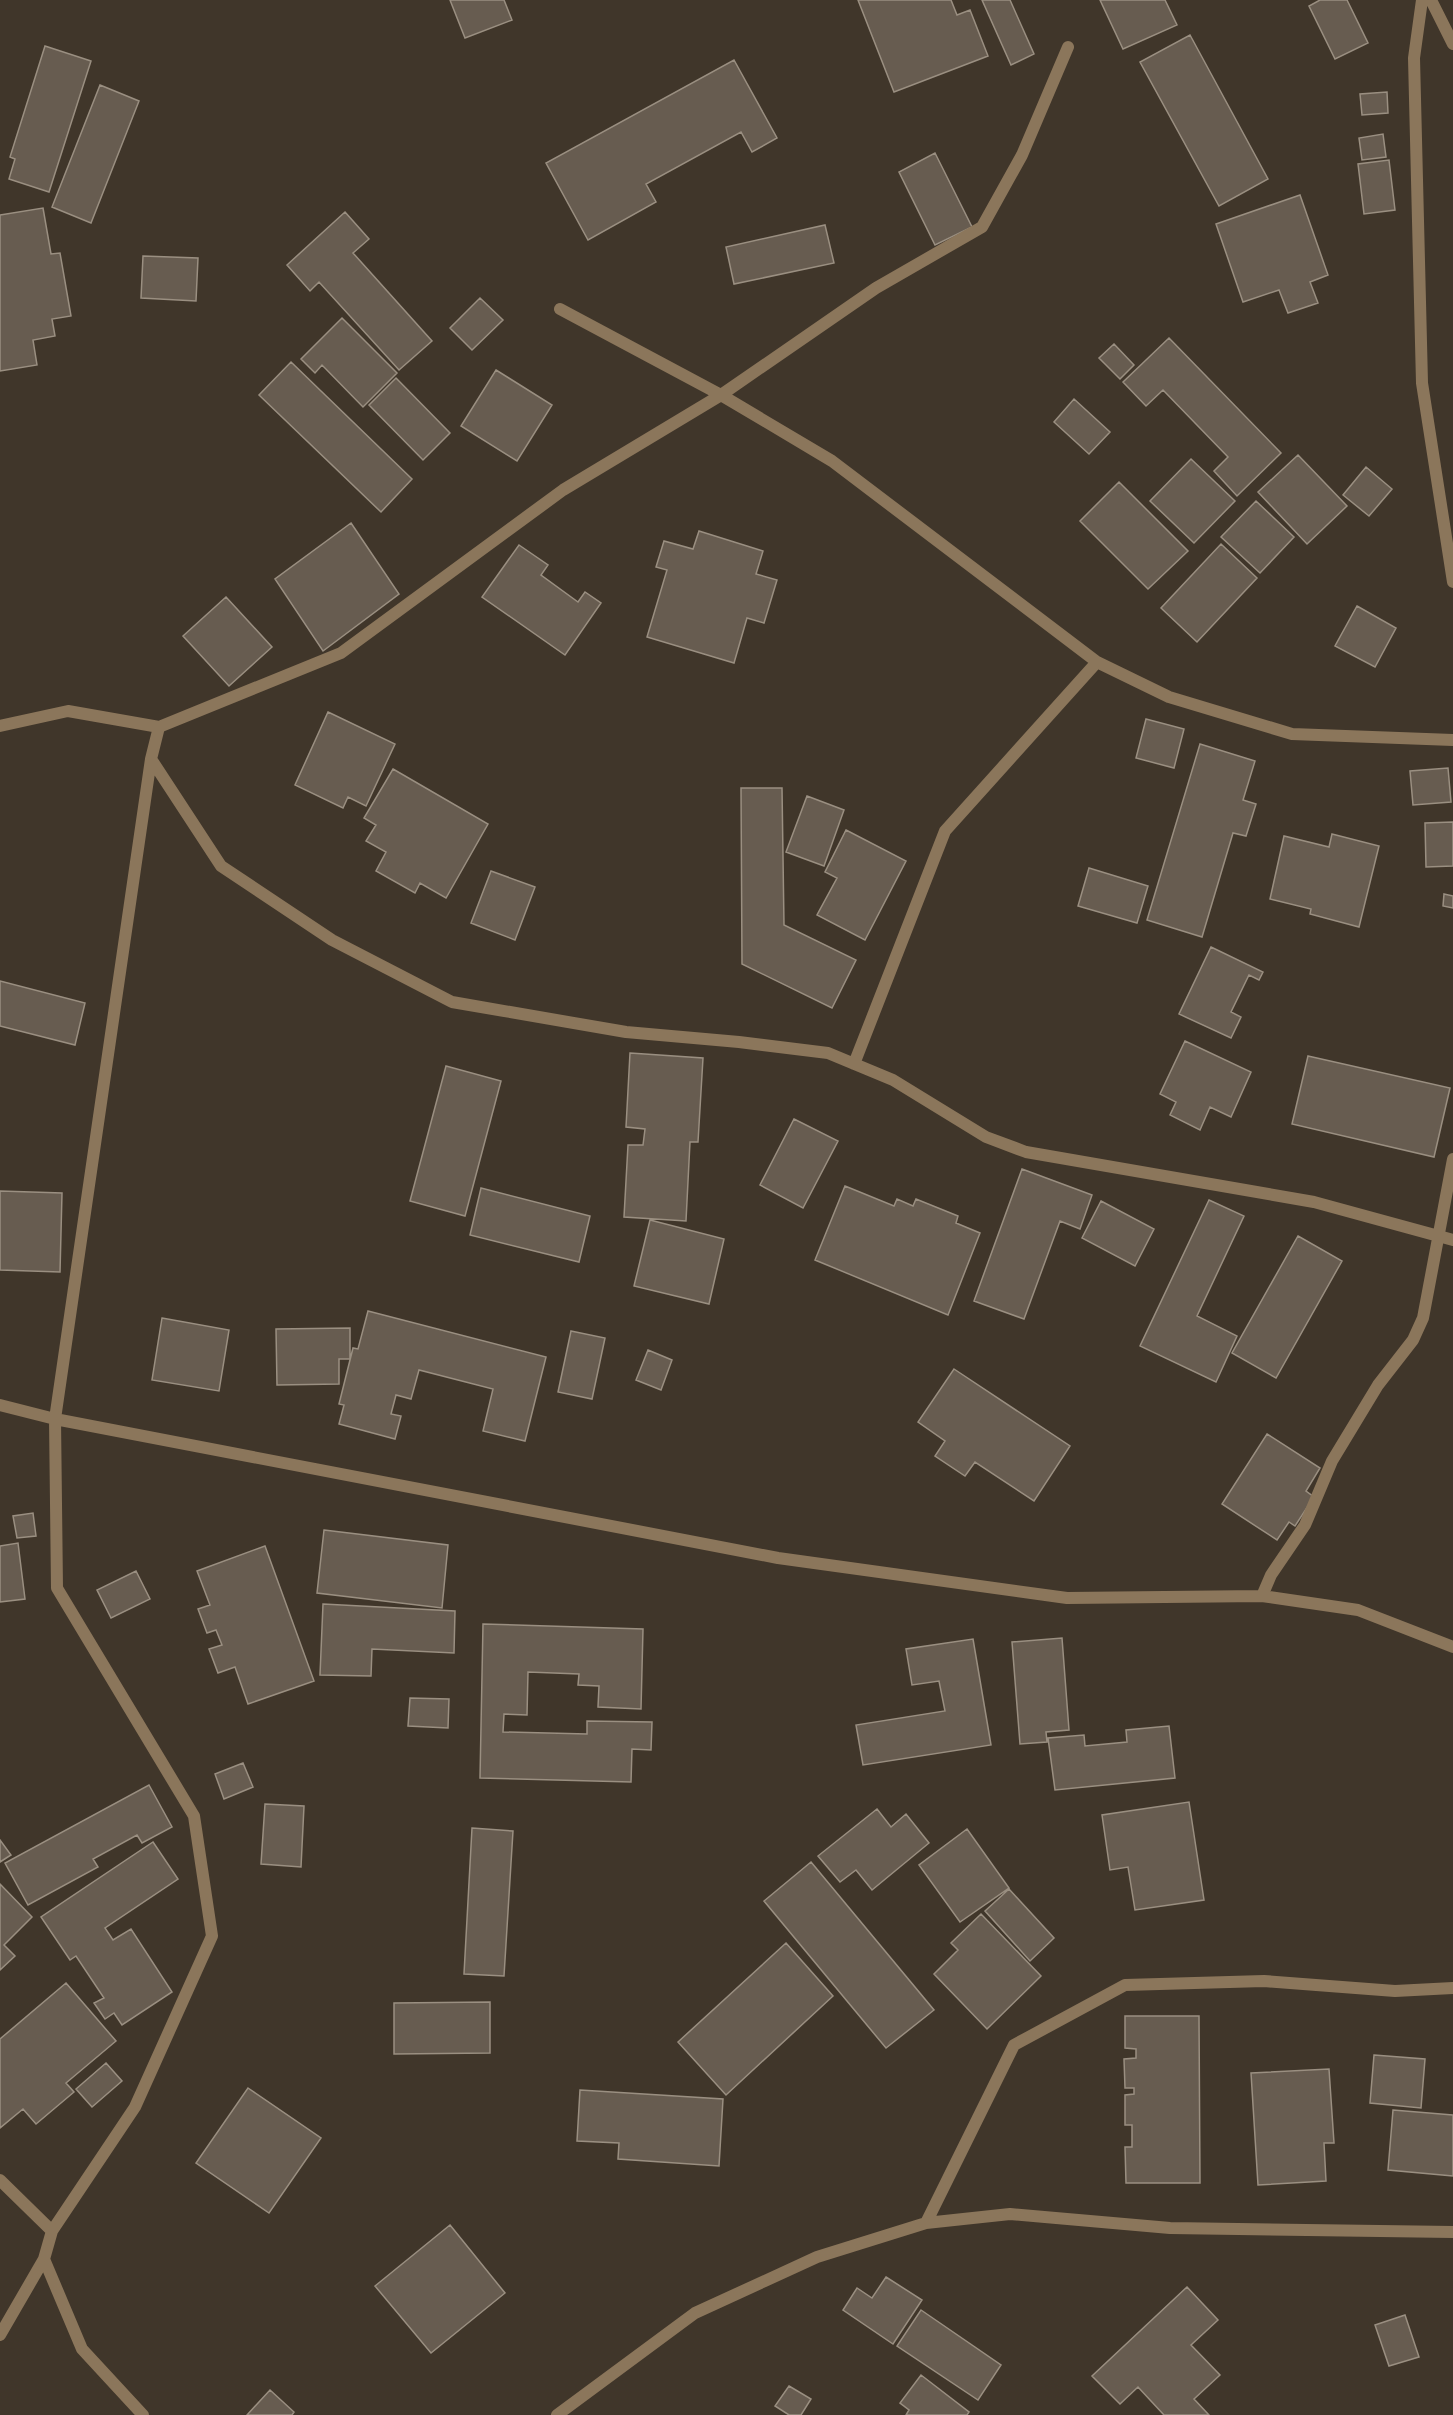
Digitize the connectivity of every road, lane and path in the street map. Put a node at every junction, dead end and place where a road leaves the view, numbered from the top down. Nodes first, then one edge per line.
1 (1422, 0) edge
2 (1431, 0) edge
3 (1453, 44) edge
4 (1068, 47) dead end
5 (560, 309) dead end
6 (721, 395) junction
7 (1453, 582) edge
8 (1097, 662) junction
9 (0, 726) edge
10 (159, 727) junction
11 (1453, 740) edge
12 (150, 759) junction
13 (854, 1064) junction
14 (1453, 1159) edge
15 (1438, 1236) junction
16 (1453, 1240) edge
17 (0, 1405) edge
18 (55, 1419) junction
19 (1262, 1596) junction
20 (1453, 1647) edge
21 (1453, 1988) edge
22 (0, 2180) edge
23 (926, 2223) junction
24 (52, 2231) junction
25 (1453, 2232) edge
26 (45, 2259) junction
27 (0, 2334) edge
28 (560, 2414) edge
29 (143, 2415) edge

1 - 7 street
2 - 3 street
4 - 6 street
5 - 6 street
6 - 8 street
6 - 10 street
8 - 11 street
8 - 13 street
9 - 10 street
10 - 12 street
12 - 13 street
12 - 18 street
13 - 15 street
14 - 15 street
15 - 16 street
15 - 19 street
17 - 18 street
18 - 19 street
18 - 24 street
19 - 20 street
21 - 23 street
22 - 24 street
23 - 25 street
23 - 28 street
24 - 26 street
26 - 27 street
26 - 29 street

